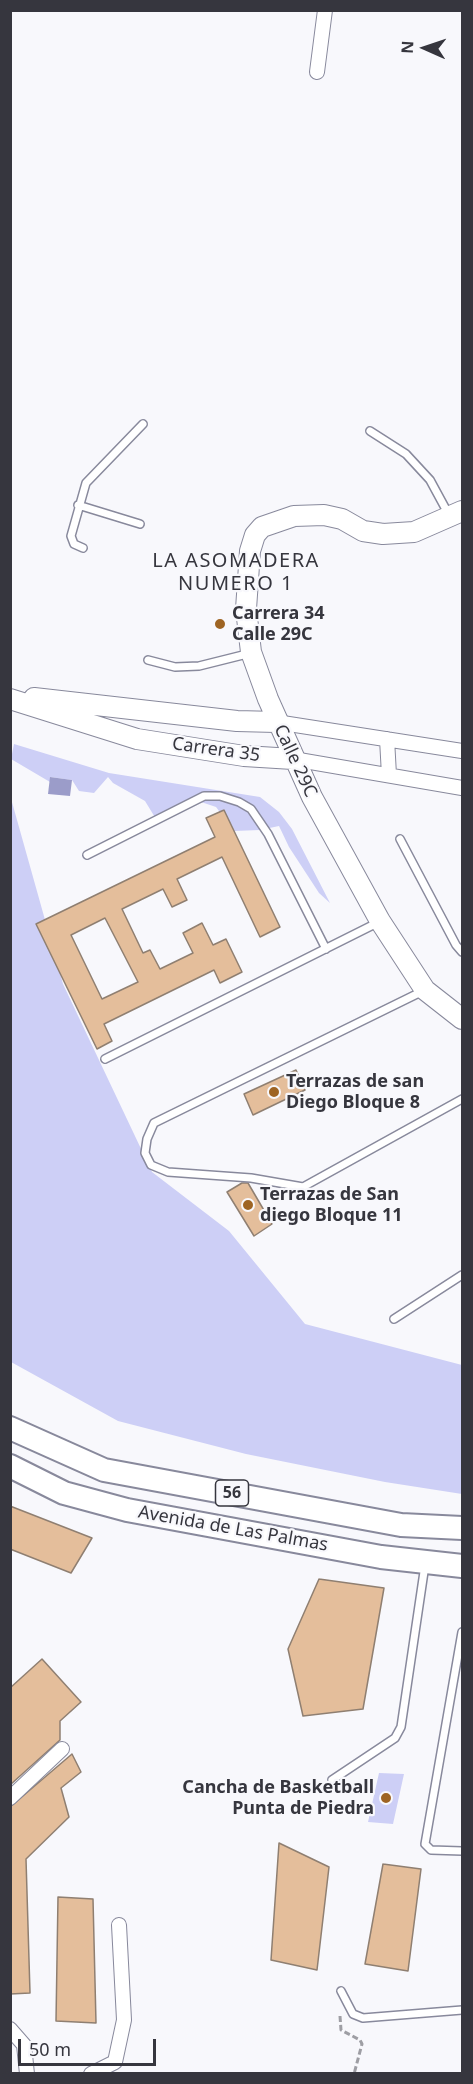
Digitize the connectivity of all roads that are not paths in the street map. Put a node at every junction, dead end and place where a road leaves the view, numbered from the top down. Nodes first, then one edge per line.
1 (325, 10) edge
2 (317, 72) dead end
3 (143, 424) dead end
4 (370, 431) dead end
5 (78, 505) junction
6 (456, 514) edge
7 (140, 524) dead end
8 (83, 548) dead end
9 (251, 652) junction
10 (148, 660) dead end
11 (10, 697) edge
12 (276, 722) junction
13 (387, 739) junction
14 (462, 751) edge
15 (293, 759) junction
16 (389, 775) junction
17 (462, 788) edge
18 (400, 839) dead end
19 (87, 855) dead end
20 (380, 921) junction
21 (326, 949) junction
22 (462, 952) edge
23 (425, 990) junction
24 (462, 1018) edge
25 (105, 1059) dead end
26 (462, 1099) edge
27 (462, 1275) edge
28 (394, 1318) dead end
29 (10, 1428) edge
30 (10, 1466) edge
31 (462, 1528) edge
32 (425, 1564) junction
33 (462, 1566) edge
34 (462, 1632) edge
35 (62, 1749) dead end
36 (332, 1780) dead end
37 (10, 1798) edge
38 (462, 1851) edge
39 (119, 1925) dead end
40 (341, 1991) road end
41 (462, 2010) edge
42 (10, 2029) edge
43 (27, 2073) edge
44 (91, 2073) edge

1 - 2 street
3 - 5 lane
4 - 6 lane
5 - 7 lane
5 - 8 lane
6 - 9 street, Calle 29C
9 - 10 lane
9 - 12 street, Calle 29C
11 - 12 street, Carrera 35
11 - 15 street, Carrera 35
12 - 13 street, Carrera 35
12 - 15 street, Calle 29C
13 - 14 street, Carrera 35
13 - 16 street
15 - 16 street, Carrera 35
15 - 20 street, Calle 29C
16 - 17 street, Carrera 35
18 - 22 lane
19 - 21 lane
20 - 21 lane
20 - 23 street, Calle 29C
21 - 25 lane
23 - 24 street, Calle 29C
23 - 26 lane
27 - 28 lane
29 - 31 main road, Avenida de Las Palmas / 56
30 - 32 main road, Avenida de Las Palmas / 56
32 - 33 main road, Avenida de Las Palmas / 56
32 - 36 lane
34 - 38 lane
35 - 37 street
39 - 44 street
40 - 41 lane
42 - 43 street

